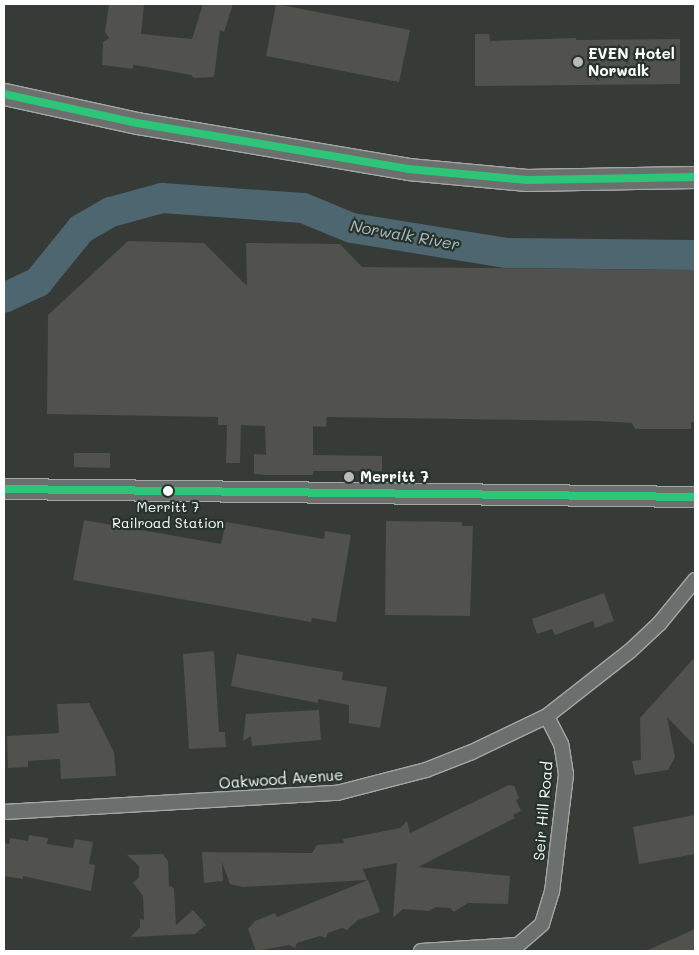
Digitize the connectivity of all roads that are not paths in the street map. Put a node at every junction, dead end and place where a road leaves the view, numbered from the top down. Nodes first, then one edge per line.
1 (4, 94) edge
2 (695, 177) edge
3 (4, 489) edge
4 (695, 497) edge
5 (695, 580) edge
6 (547, 716) junction
7 (4, 812) edge
8 (421, 951) edge

1 - 2 main road
3 - 4 street
5 - 6 street
6 - 7 street, Oakwood Avenue
6 - 8 street, Seir Hill Road

